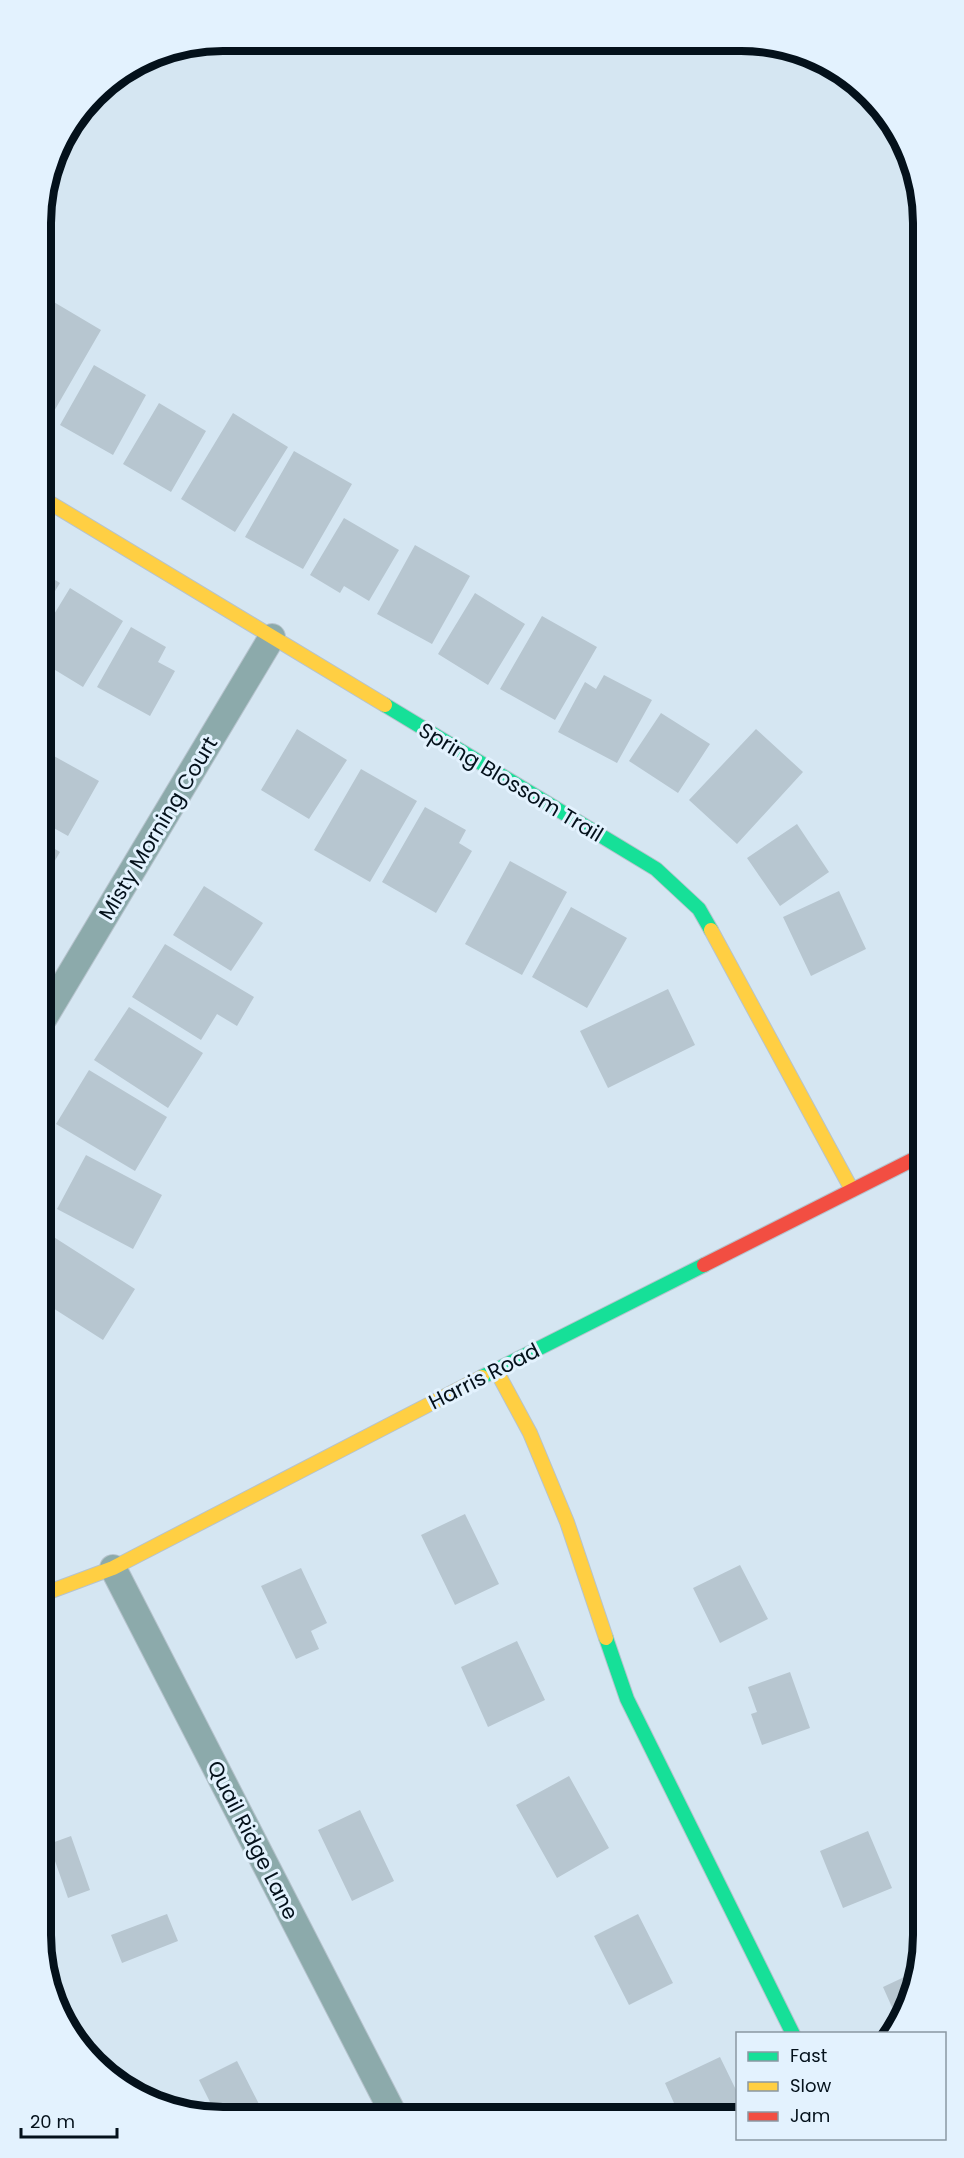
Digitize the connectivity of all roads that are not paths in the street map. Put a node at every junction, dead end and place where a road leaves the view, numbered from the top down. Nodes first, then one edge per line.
1 (51, 503) edge
2 (272, 637) junction
3 (51, 1006) edge
4 (913, 1160) edge
5 (852, 1190) junction
6 (496, 1370) junction
7 (113, 1568) junction
8 (51, 1591) edge
9 (792, 2032) edge
10 (390, 2107) edge

1 - 2 street, Spring Blossom Trail
2 - 3 street, Misty Morning Court
2 - 5 street, Spring Blossom Trail
4 - 5 street, Harris Road
5 - 6 street, Harris Road
6 - 7 street, Harris Road
6 - 9 street
7 - 8 street, Harris Road
7 - 10 street, Quail Ridge Lane

